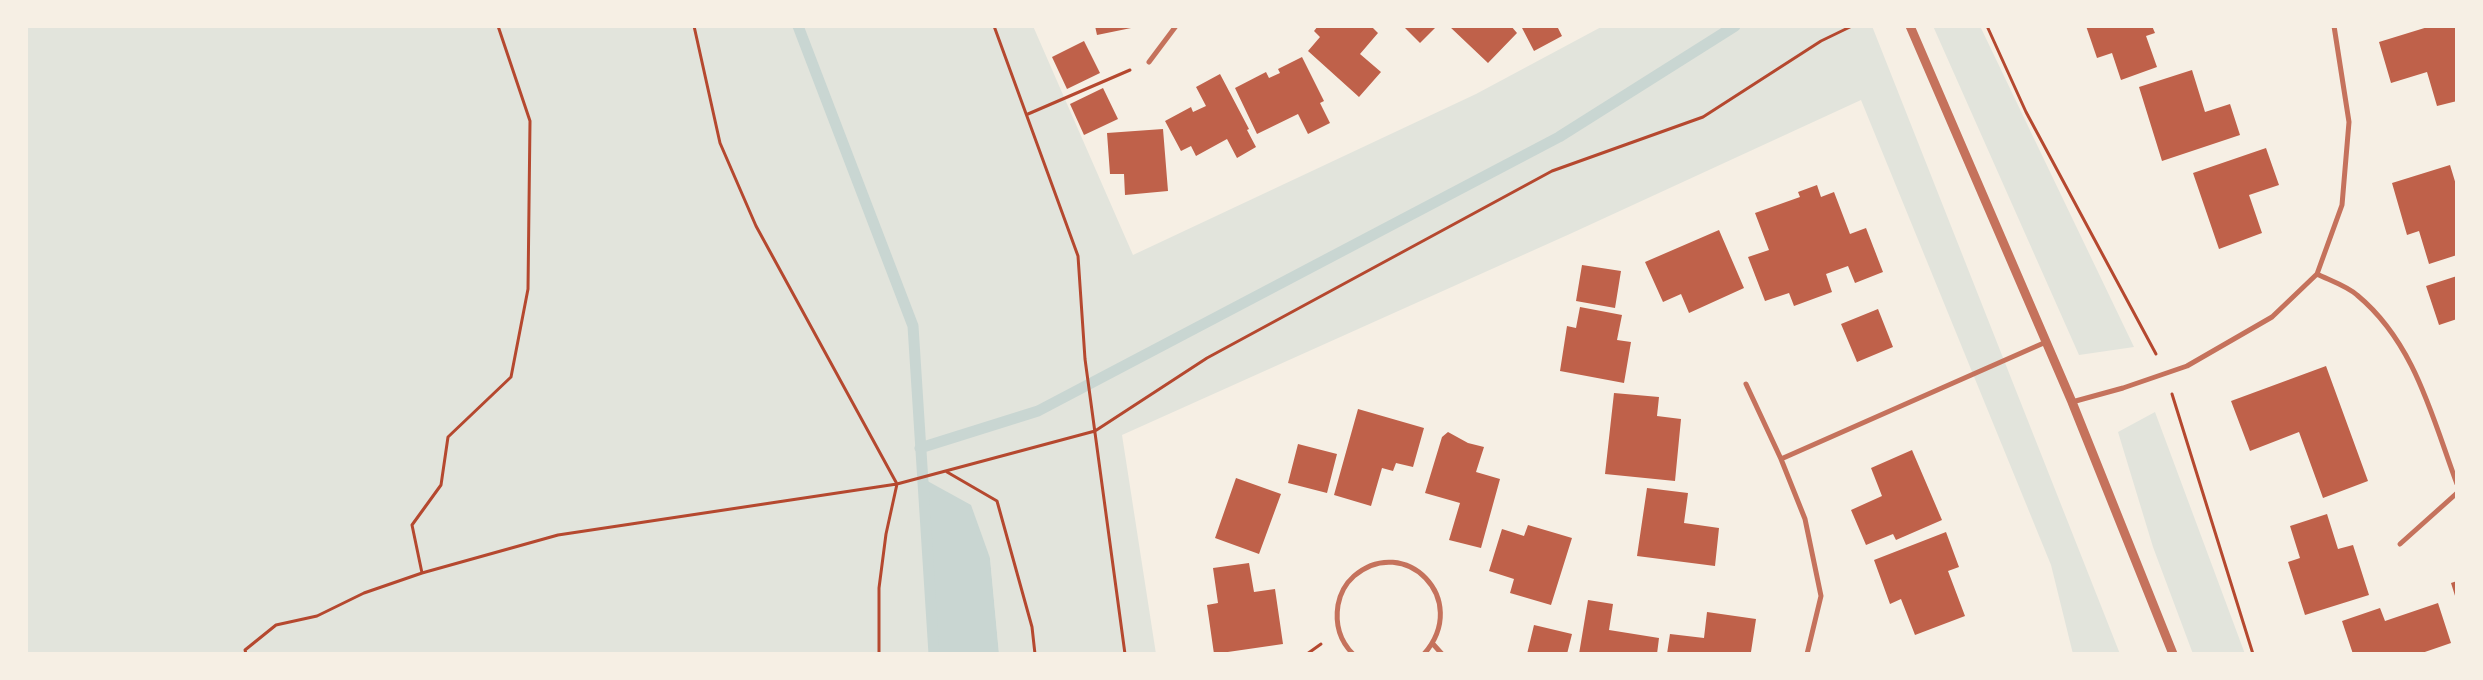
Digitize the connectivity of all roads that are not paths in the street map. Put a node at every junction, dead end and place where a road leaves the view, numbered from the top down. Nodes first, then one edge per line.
1 (1176, 26) edge
2 (1910, 26) edge
3 (2334, 26) edge
4 (1149, 62) road end
5 (2316, 274) junction
6 (2046, 342) junction
7 (1746, 384) dead end
8 (2072, 402) junction
9 (1781, 459) junction
10 (2457, 484) edge
11 (2457, 493) edge
12 (2400, 544) dead end
13 (1433, 644) junction
14 (1354, 654) edge
15 (1424, 654) edge
16 (1442, 654) edge
17 (1807, 654) edge
18 (2173, 654) edge

1 - 4 street
2 - 6 street
3 - 5 street
5 - 8 street
5 - 10 street
6 - 8 street
6 - 9 street
7 - 9 street
8 - 18 street
9 - 17 street
11 - 12 street
13 - 14 street
13 - 15 street
13 - 16 street

